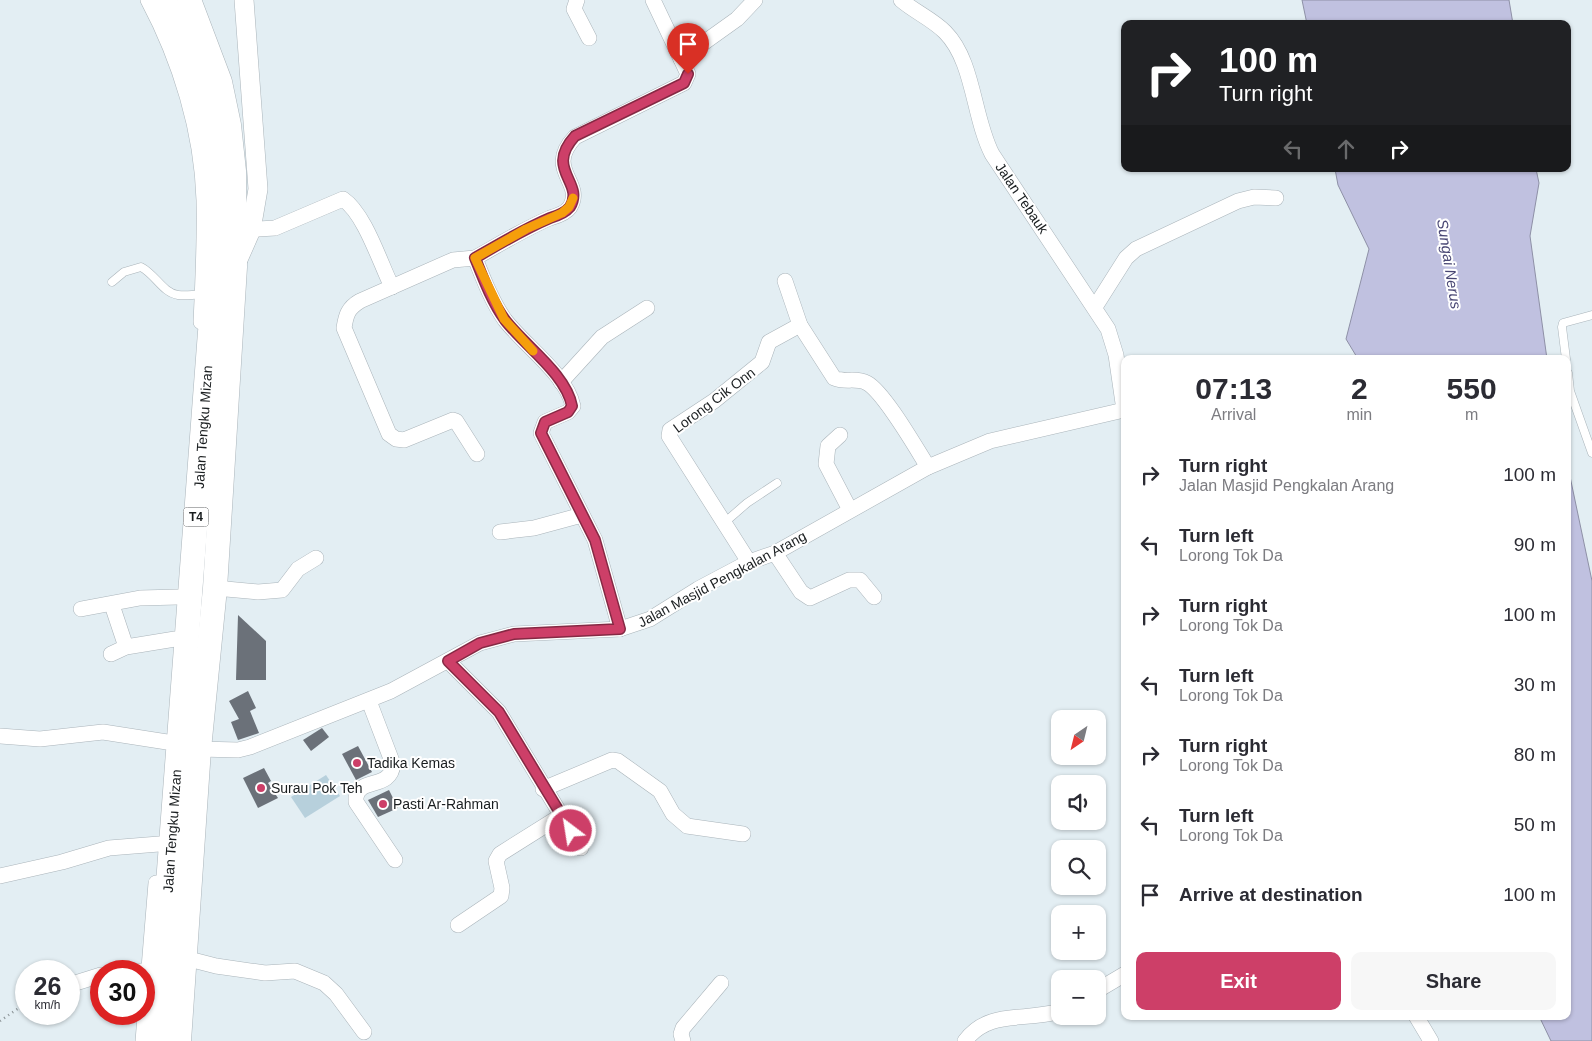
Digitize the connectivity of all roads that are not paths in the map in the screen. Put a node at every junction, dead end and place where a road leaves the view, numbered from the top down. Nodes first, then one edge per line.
1 (148, 0) edge
2 (165, 0) edge
3 (189, 0) edge
4 (244, 0) edge
5 (577, 0) edge
6 (653, 0) edge
7 (755, 0) edge
8 (901, 0) edge
9 (588, 38) dead end
10 (681, 58) junction
11 (1276, 198) dead end
12 (243, 230) junction
13 (475, 258) junction
14 (785, 281) dead end
15 (112, 282) dead end
16 (392, 287) junction
17 (202, 294) junction
18 (1095, 307) junction
19 (648, 308) dead end
20 (1592, 315) edge
21 (800, 325) junction
22 (1566, 355) edge
23 (561, 382) junction
24 (1121, 389) edge
25 (1571, 394) edge
26 (1121, 411) edge
27 (840, 435) dead end
28 (1592, 453) edge
29 (477, 454) dead end
30 (928, 467) junction
31 (777, 483) dead end
32 (850, 510) junction
33 (582, 515) junction
34 (724, 523) junction
35 (500, 532) dead end
36 (775, 553) junction
37 (316, 558) dead end
38 (748, 562) junction
39 (215, 588) junction
40 (178, 597) junction
41 (874, 597) dead end
42 (112, 604) junction
43 (81, 610) dead end
44 (620, 629) junction
45 (176, 639) junction
46 (126, 647) junction
47 (111, 654) dead end
48 (448, 661) junction
49 (369, 700) junction
50 (0, 736) edge
51 (167, 742) junction
52 (199, 749) junction
53 (543, 789) junction
54 (562, 815) junction
55 (743, 834) dead end
56 (160, 844) junction
57 (581, 848) dead end
58 (395, 860) dead end
59 (0, 876) edge
60 (458, 926) dead end
61 (185, 958) junction
62 (150, 960) edge
63 (1121, 976) edge
64 (721, 983) dead end
65 (1106, 985) edge
66 (1051, 1013) edge
67 (1418, 1020) edge
68 (144, 1025) edge
69 (364, 1032) dead end
70 (143, 1041) edge
71 (156, 1041) edge
72 (179, 1041) edge
73 (683, 1041) edge
74 (965, 1041) edge
75 (1431, 1041) edge

1 - 17 street
2 - 71 highway, Jalan Tengku Mizan / T4
3 - 12 highway, Jalan Tengku Mizan / T4
4 - 12 street
5 - 9 street
6 - 10 street
7 - 10 street
8 - 18 street, Jalan Tebauk
10 - 13 street
11 - 18 street
12 - 16 street
12 - 39 highway, Jalan Tengku Mizan / T4
13 - 16 street
13 - 23 street
14 - 21 street
15 - 17 lane
16 - 29 street
17 - 40 street
18 - 24 street, Jalan Tebauk
19 - 23 street
20 - 22 lane
21 - 30 street
21 - 34 street, Lorong Cik Onn
23 - 33 street
25 - 28 lane
26 - 30 street, Jalan Masjid Pengkalan Arang
27 - 32 street
30 - 32 street, Jalan Masjid Pengkalan Arang
31 - 34 lane
32 - 36 street, Jalan Masjid Pengkalan Arang
33 - 35 street
33 - 44 street
34 - 38 street, Lorong Cik Onn
36 - 38 street, Jalan Masjid Pengkalan Arang
36 - 41 street
37 - 39 street
38 - 44 street, Jalan Masjid Pengkalan Arang
39 - 52 highway, Jalan Tengku Mizan / T4
40 - 42 street
40 - 45 street
42 - 43 street
42 - 46 street
44 - 48 street, Jalan Masjid Pengkalan Arang
45 - 46 street
45 - 51 street
46 - 47 street
48 - 49 street, Jalan Masjid Pengkalan Arang
48 - 53 street
49 - 52 street, Jalan Masjid Pengkalan Arang
49 - 58 street
50 - 51 street
51 - 56 street
52 - 61 highway, Jalan Tengku Mizan / T4
53 - 54 street
53 - 55 street
54 - 57 street
54 - 60 street
56 - 59 street
56 - 62 street
61 - 69 street
61 - 72 highway, Jalan Tengku Mizan / T4
63 - 65 street
64 - 73 street
66 - 74 street
67 - 75 street
68 - 70 street

